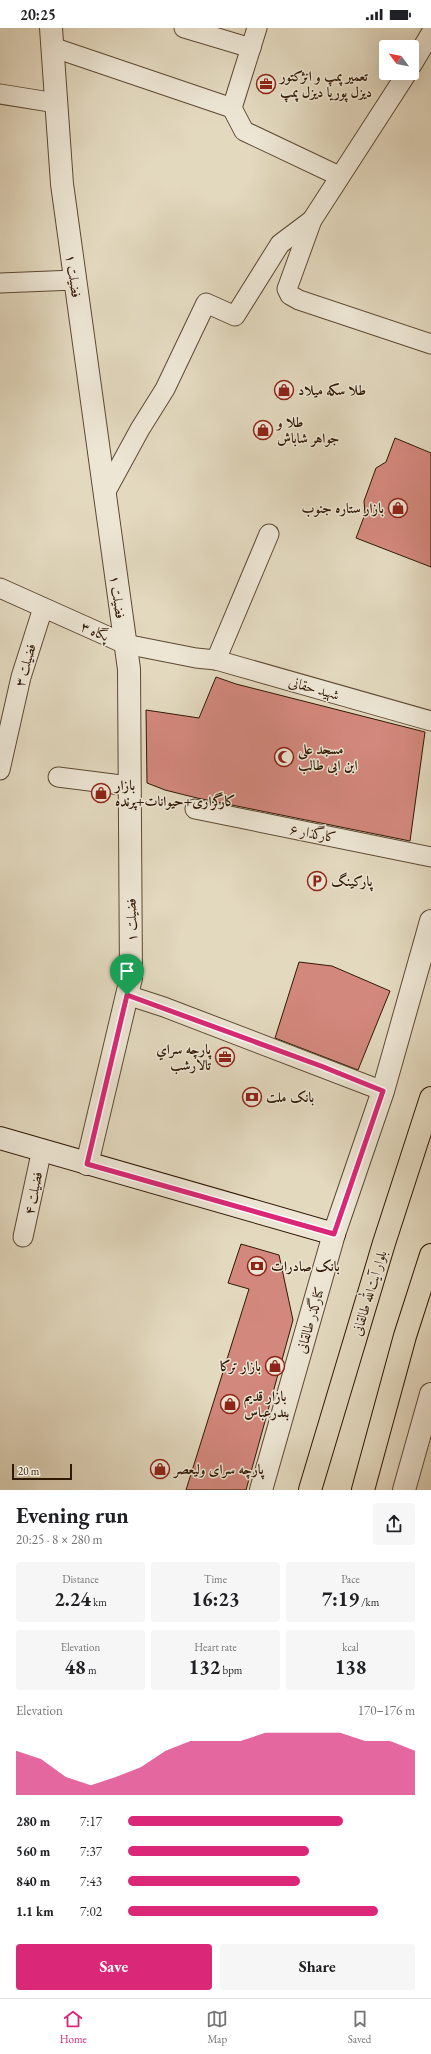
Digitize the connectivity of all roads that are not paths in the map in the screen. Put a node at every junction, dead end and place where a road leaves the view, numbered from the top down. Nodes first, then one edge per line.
1 (184, 28) edge
2 (257, 28) edge
3 (431, 33) edge
4 (52, 38) edge
5 (251, 48) junction
6 (419, 53) edge
7 (402, 80) edge
8 (0, 94) edge
9 (56, 103) junction
10 (232, 108) junction
11 (339, 176) junction
12 (312, 220) junction
13 (75, 280) junction
14 (0, 283) edge
15 (431, 344) edge
16 (104, 495) junction
17 (269, 534) dead end
18 (0, 588) edge
19 (43, 608) junction
20 (125, 644) junction
21 (196, 658) joint
22 (216, 660) junction
23 (431, 721) edge
24 (0, 770) edge
25 (58, 776) dead end
26 (129, 786) junction
27 (195, 809) dead end
28 (431, 857) edge
29 (431, 921) edge
30 (127, 995) junction
31 (383, 1091) junction
32 (431, 1098) edge
33 (0, 1138) edge
34 (42, 1149) junction
35 (87, 1164) junction
36 (334, 1234) junction
37 (23, 1237) dead end
38 (431, 1255) edge
39 (431, 1394) edge
40 (261, 1490) edge
41 (310, 1490) edge
42 (362, 1490) edge
43 (404, 1490) edge

1 - 5 street
2 - 5 street
3 - 6 street
4 - 9 street, فضیلت ۱
4 - 10 street
5 - 10 street
7 - 11 street
8 - 9 street
9 - 13 street, فضیلت ۱
10 - 11 street
11 - 12 street
12 - 15 street
12 - 16 street
13 - 14 street
13 - 16 street, فضیلت ۱
16 - 20 street, فضیلت ۱
17 - 22 street
18 - 19 street, پگاه ۳
19 - 20 street, پگاه ۳
19 - 24 street, فضیلت ۳
20 - 21 street, پگاه ۳
20 - 26 street, فضیلت ۱
21 - 22 street, شهید حقانی
22 - 23 street, شهید حقانی
25 - 26 street
26 - 30 street, فضیلت ۱
27 - 28 street, کارگذار ۶
29 - 31 street, کنارگذر طالقانی
30 - 31 street
30 - 35 street, فضیلت ۱
31 - 36 street, کنارگذر طالقانی
32 - 41 main road, بلوار آیت‌الله طالقانی
33 - 34 street
34 - 35 street
34 - 37 street, فضیلت ۴
35 - 36 street
36 - 40 street, کنارگذر طالقانی
38 - 42 main road
39 - 43 street

